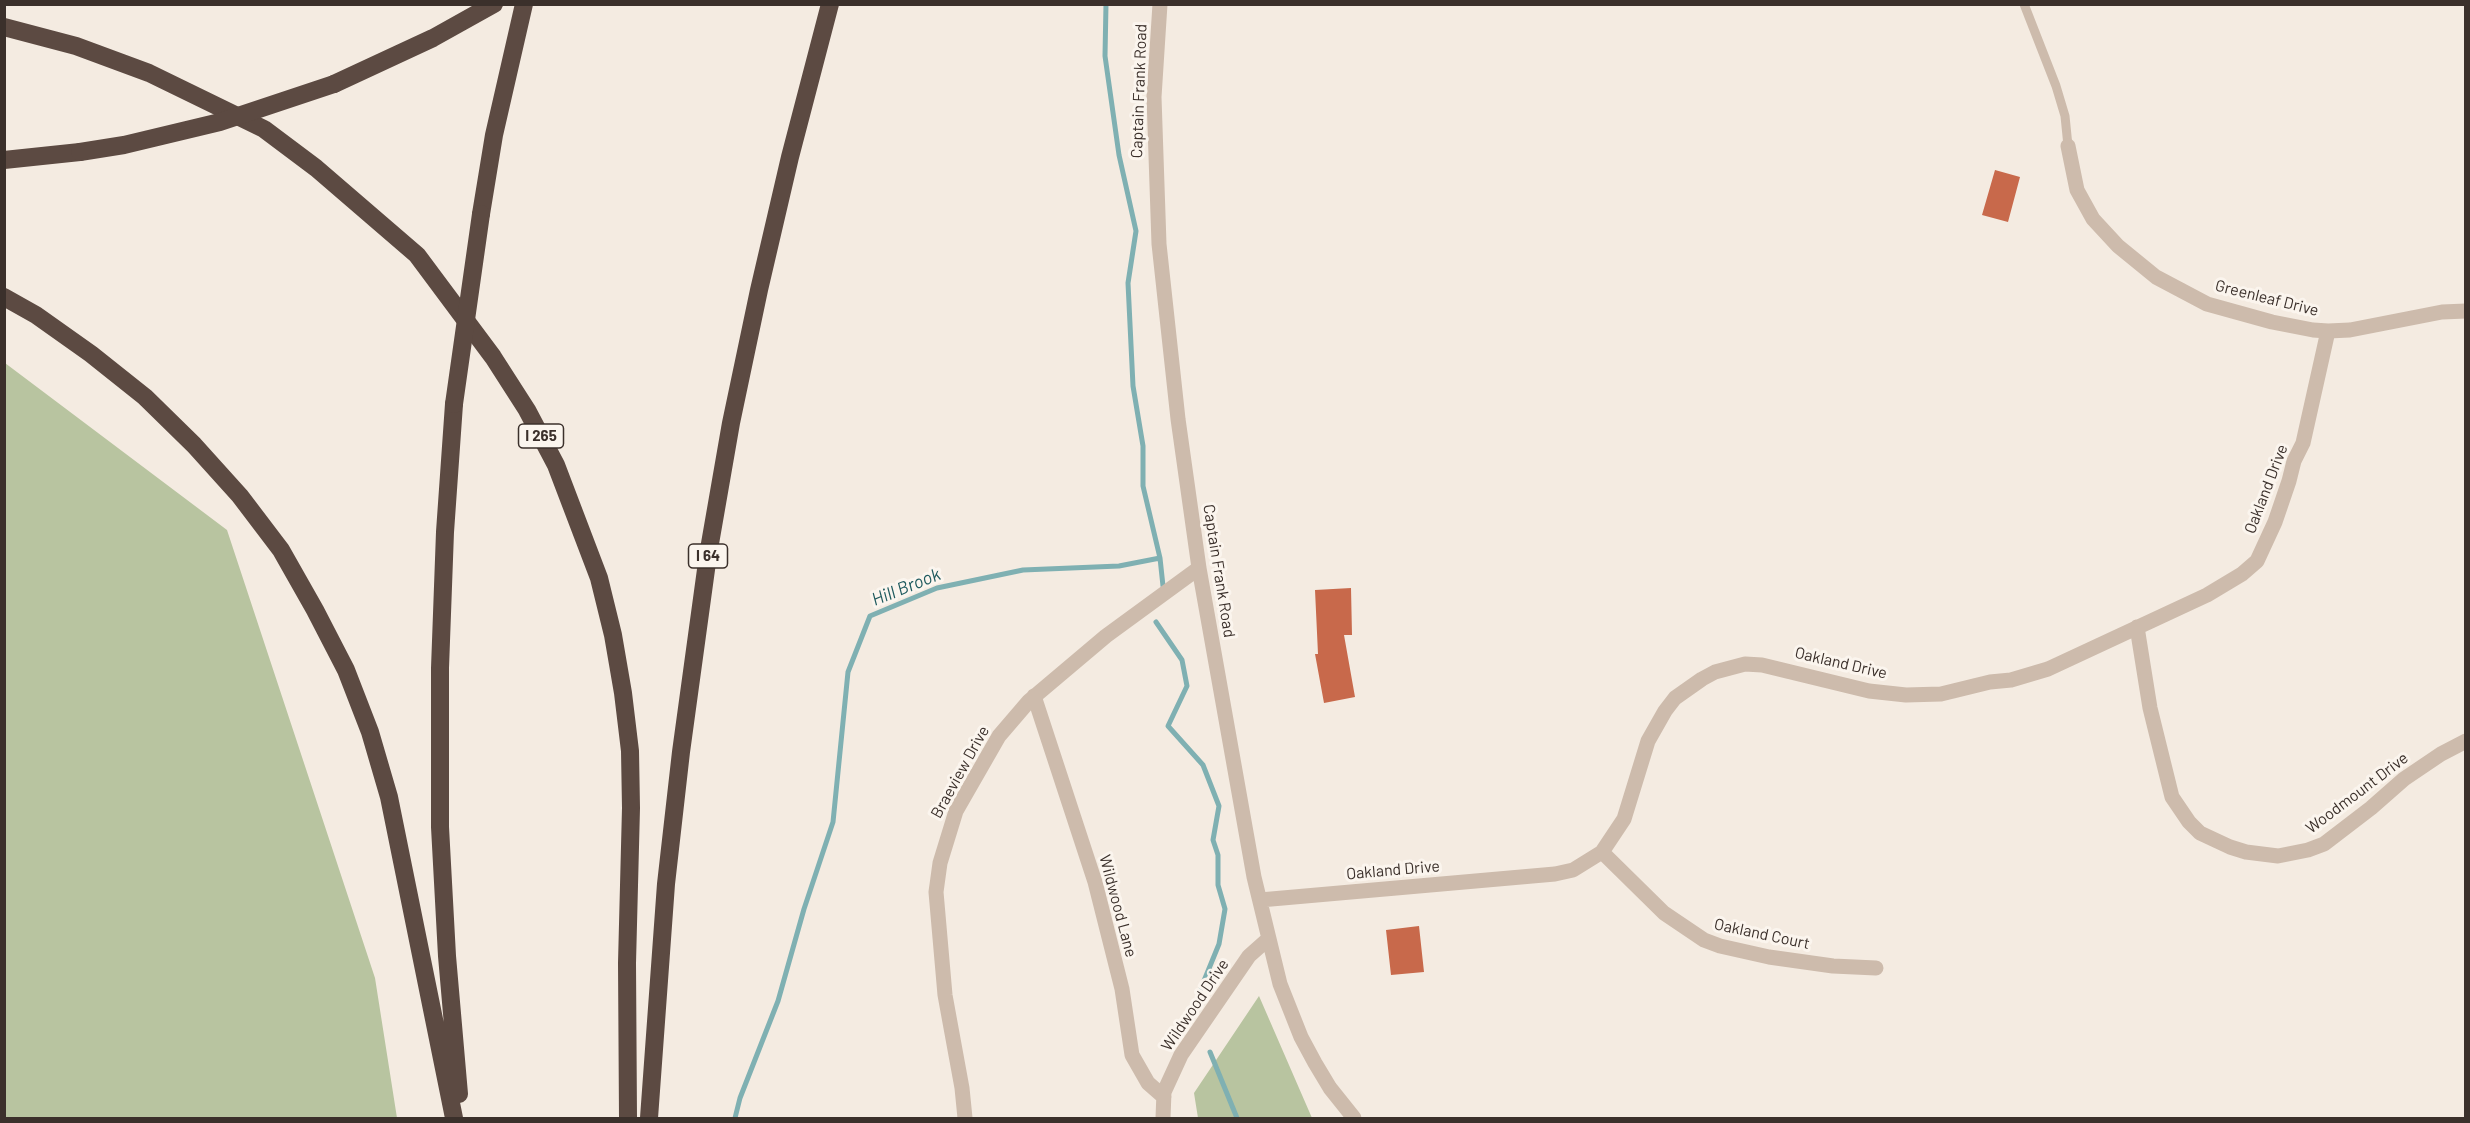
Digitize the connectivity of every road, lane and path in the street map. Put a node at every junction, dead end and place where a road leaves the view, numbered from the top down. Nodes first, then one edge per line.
1 (494, 4) edge
2 (524, 4) edge
3 (830, 4) edge
4 (1160, 4) edge
5 (2024, 4) edge
6 (4, 27) edge
7 (2068, 146) joint
8 (4, 160) edge
9 (4, 297) edge
10 (2466, 311) edge
11 (2328, 331) junction
12 (1199, 568) junction
13 (2137, 627) junction
14 (1034, 696) junction
15 (2466, 741) edge
16 (1602, 852) junction
17 (1260, 900) junction
18 (1267, 940) junction
19 (1876, 968) dead end
20 (1164, 1097) junction
21 (454, 1119) edge
22 (462, 1119) edge
23 (628, 1119) edge
24 (649, 1119) edge
25 (965, 1119) edge
26 (1163, 1119) edge
27 (1354, 1119) edge

1 - 8 highway, bridge
2 - 22 highway, bridge
3 - 24 highway, I 64
4 - 12 street, Captain Frank Road
5 - 7 lane
6 - 23 highway, I 265
7 - 11 street, Greenleaf Drive
9 - 21 highway
10 - 11 street, Greenleaf Drive
11 - 13 street, Oakland Drive
12 - 14 street, Braeview Drive
12 - 17 street, Captain Frank Road
13 - 15 street, Woodmount Drive
13 - 16 street, Oakland Drive
14 - 20 street, Wildwood Lane
14 - 25 street, Braeview Drive
16 - 17 street, Oakland Drive
16 - 19 street, Oakland Court
17 - 18 street, Captain Frank Road
18 - 20 street, Wildwood Drive
18 - 27 street, Captain Frank Road
20 - 26 street

